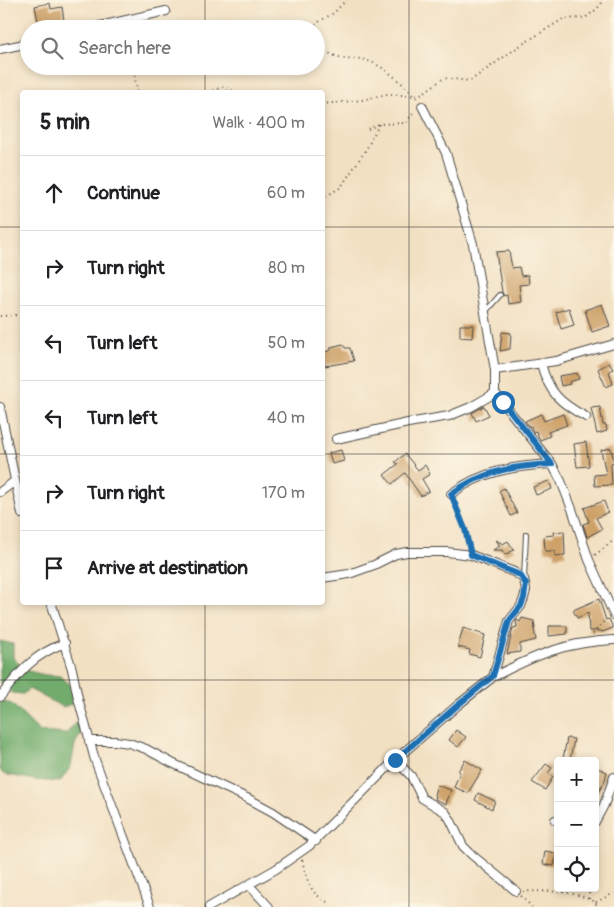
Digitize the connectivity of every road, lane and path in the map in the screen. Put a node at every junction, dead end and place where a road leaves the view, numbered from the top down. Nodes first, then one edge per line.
1 (346, 0) edge
2 (604, 0) edge
3 (166, 11) dead end
4 (126, 20) edge
5 (322, 20) edge
6 (20, 45) edge
7 (0, 50) edge
8 (325, 52) edge
9 (135, 75) edge
10 (137, 90) edge
11 (214, 90) edge
12 (231, 90) edge
13 (415, 96) junction
14 (325, 104) edge
15 (422, 106) junction
16 (379, 124) junction
17 (368, 129) dead end
18 (325, 196) edge
19 (500, 295) dead end
20 (484, 312) junction
21 (20, 315) edge
22 (0, 316) edge
23 (614, 344) edge
24 (541, 364) junction
25 (495, 370) junction
26 (495, 393) junction
27 (0, 407) edge
28 (586, 417) dead end
29 (336, 439) dead end
30 (552, 464) junction
31 (15, 481) junction
32 (0, 492) edge
33 (451, 494) joint
34 (20, 505) edge
35 (526, 534) dead end
36 (614, 540) edge
37 (471, 555) junction
38 (589, 560) junction
39 (325, 578) edge
40 (524, 579) junction
41 (52, 605) edge
42 (613, 613) edge
43 (614, 640) edge
44 (586, 642) junction
45 (65, 643) junction
46 (493, 676) junction
47 (0, 697) edge
48 (89, 741) junction
49 (395, 760) junction
50 (614, 777) edge
51 (599, 814) edge
52 (316, 840) junction
53 (300, 853) junction
54 (249, 885) junction
55 (516, 890) junction
56 (589, 892) edge
57 (614, 893) edge
58 (589, 899) junction
59 (596, 902) junction
60 (329, 903) dead end
61 (150, 907) edge
62 (209, 907) edge
63 (269, 907) edge
64 (532, 907) edge
65 (596, 907) edge

1 - 5 path
2 - 13 path
3 - 4 street
6 - 7 street
8 - 13 path
9 - 10 path
11 - 12 path
13 - 14 path
13 - 15 path
15 - 16 path
15 - 20 street
16 - 17 path
16 - 18 path
19 - 20 lane
20 - 25 street
21 - 22 path
23 - 24 street
24 - 25 street
24 - 28 street
25 - 26 street
26 - 29 street
26 - 30 street
27 - 31 street
30 - 33 street
30 - 38 street
31 - 32 street
31 - 34 street
33 - 37 path
35 - 40 lane
36 - 38 path
37 - 39 street
37 - 40 street
38 - 42 street
40 - 46 street
41 - 45 street
42 - 44 path
43 - 44 street
44 - 46 street
45 - 47 street
45 - 48 street
46 - 49 street
48 - 52 street
48 - 61 street
49 - 52 street
49 - 55 street
50 - 51 street
52 - 53 street
53 - 54 street
53 - 60 path
54 - 62 street
54 - 63 street
55 - 58 path
55 - 64 path
56 - 58 path
57 - 59 path
58 - 59 path
59 - 65 path

